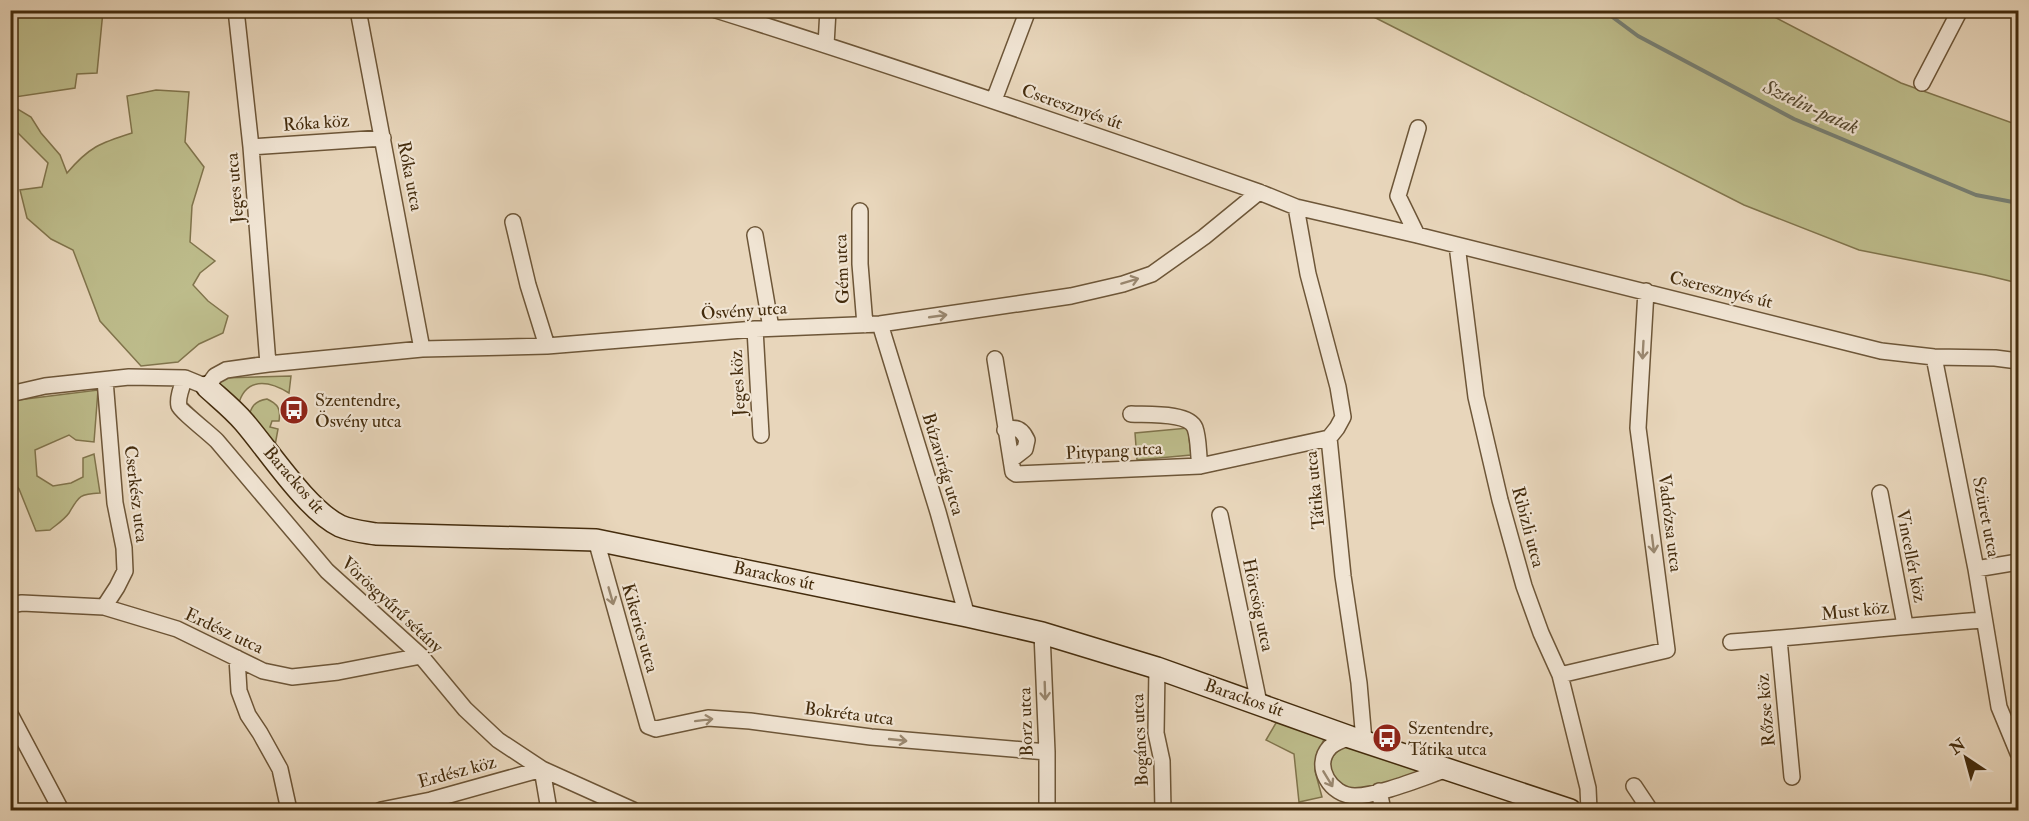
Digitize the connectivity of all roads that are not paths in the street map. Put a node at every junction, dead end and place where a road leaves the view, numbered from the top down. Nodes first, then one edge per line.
1 (236, 10) edge
2 (358, 10) edge
3 (716, 10) edge
4 (828, 10) edge
5 (1028, 10) edge
6 (1960, 10) edge
7 (826, 45) junction
8 (1923, 83) dead end
9 (994, 100) junction
10 (1418, 128) dead end
11 (383, 138) junction
12 (251, 147) junction
13 (1258, 192) junction
14 (1296, 207) junction
15 (860, 211) dead end
16 (513, 222) dead end
17 (755, 235) dead end
18 (1417, 235) junction
19 (1457, 245) junction
20 (1646, 291) junction
21 (872, 324) junction
22 (771, 328) junction
23 (755, 329) junction
24 (547, 346) junction
25 (422, 349) junction
26 (1934, 357) junction
27 (995, 359) dead end
28 (2019, 361) edge
29 (268, 364) junction
30 (185, 378) junction
31 (105, 380) junction
32 (207, 387) junction
33 (10, 394) edge
34 (1131, 414) dead end
35 (761, 435) dead end
36 (1329, 438) junction
37 (1200, 466) junction
38 (1880, 493) dead end
39 (1220, 515) dead end
40 (596, 540) junction
41 (2019, 562) edge
42 (1976, 569) junction
43 (10, 605) edge
44 (104, 607) junction
45 (967, 616) junction
46 (1984, 620) junction
47 (1905, 625) junction
48 (1042, 633) junction
49 (1779, 639) junction
50 (1731, 642) dead end
51 (421, 656) junction
52 (237, 658) junction
53 (1157, 668) junction
54 (1560, 675) junction
55 (1259, 703) junction
56 (10, 714) edge
57 (648, 726) joint
58 (1357, 739) junction
59 (1047, 752) junction
60 (2019, 753) edge
61 (542, 769) junction
62 (1448, 769) junction
63 (1792, 777) dead end
64 (1634, 786) dead end
65 (1378, 791) junction
66 (61, 810) edge
67 (289, 810) edge
68 (381, 810) edge
69 (549, 810) edge
70 (633, 810) edge
71 (1047, 810) edge
72 (1162, 810) edge
73 (1383, 810) edge
74 (1570, 810) edge
75 (1589, 810) edge
76 (1650, 810) edge

1 - 12 street, Jeges utca
2 - 11 street, Róka utca
3 - 7 street, Cseresznyés út
4 - 7 street
5 - 9 street
6 - 8 street
7 - 9 street, Cseresznyés út
9 - 13 street, Cseresznyés út
10 - 18 street
11 - 12 street, Róka köz
11 - 25 street, Róka utca
12 - 29 street, Jeges utca
13 - 14 street, Cseresznyés út
21 -> 13 street, Ösvény utca
14 - 18 street, Cseresznyés út
14 - 36 street, Tátika utca
15 - 21 street, Gém utca
16 - 24 street
17 - 22 street
18 - 19 street, Cseresznyés út
19 - 20 street, Cseresznyés út
19 - 54 street, Ribizli utca
20 - 26 street, Cseresznyés út
20 -> 54 street, Vadrózsa utca
21 - 22 street, Ösvény utca
21 - 45 street, Búzavirág utca
22 - 23 street, Ösvény utca
23 - 24 street, Ösvény utca
23 - 35 street, Jeges köz
24 - 25 street, Ösvény utca
25 - 29 street, Ösvény utca
26 - 28 street, Cseresznyés út
26 - 42 street, Szüret utca
27 - 37 street, Pitypang utca
29 - 32 street, Ösvény utca
30 - 31 street, Barackos út
30 - 32 street, Barackos út
30 - 51 street, Vörösgyűrű sétány
31 - 33 street, Barackos út
31 - 44 street, Cserkész utca
32 - 40 street, Barackos út
34 - 37 street
36 - 37 street, Pitypang utca
36 - 58 street, Tátika utca
38 - 47 street, Vincellér köz
39 - 55 street, Hörcsög utca
40 - 45 street, Barackos út
40 -> 57 street, Kikerics utca
41 - 42 street
42 - 46 street, Szüret utca
43 - 44 street, Erdész utca
44 - 52 street, Erdész utca
45 - 48 street, Barackos út
46 - 47 street, Must köz
46 - 60 street, Szüret utca
47 - 49 street, Must köz
48 - 53 street, Barackos út
48 -> 59 street, Borz utca
49 - 50 street, Must köz
49 - 63 street, Rőzse köz
51 - 52 street, Erdész utca
51 - 61 street, Vörösgyűrű sétány
52 - 67 street
53 - 55 street, Barackos út
53 - 72 street, Bogáncs utca
54 - 75 street, Ribizli utca
55 - 58 street, Barackos út
56 - 66 street
57 -> 59 street, Bokréta utca
58 - 62 street, Barackos út
58 -> 65 street
59 - 71 street, Borz utca
61 - 68 street, Erdész köz
61 - 69 street
61 - 70 street, Vörösgyűrű sétány
62 - 65 street
62 - 74 street, Barackos út
64 - 76 street
65 - 73 street

